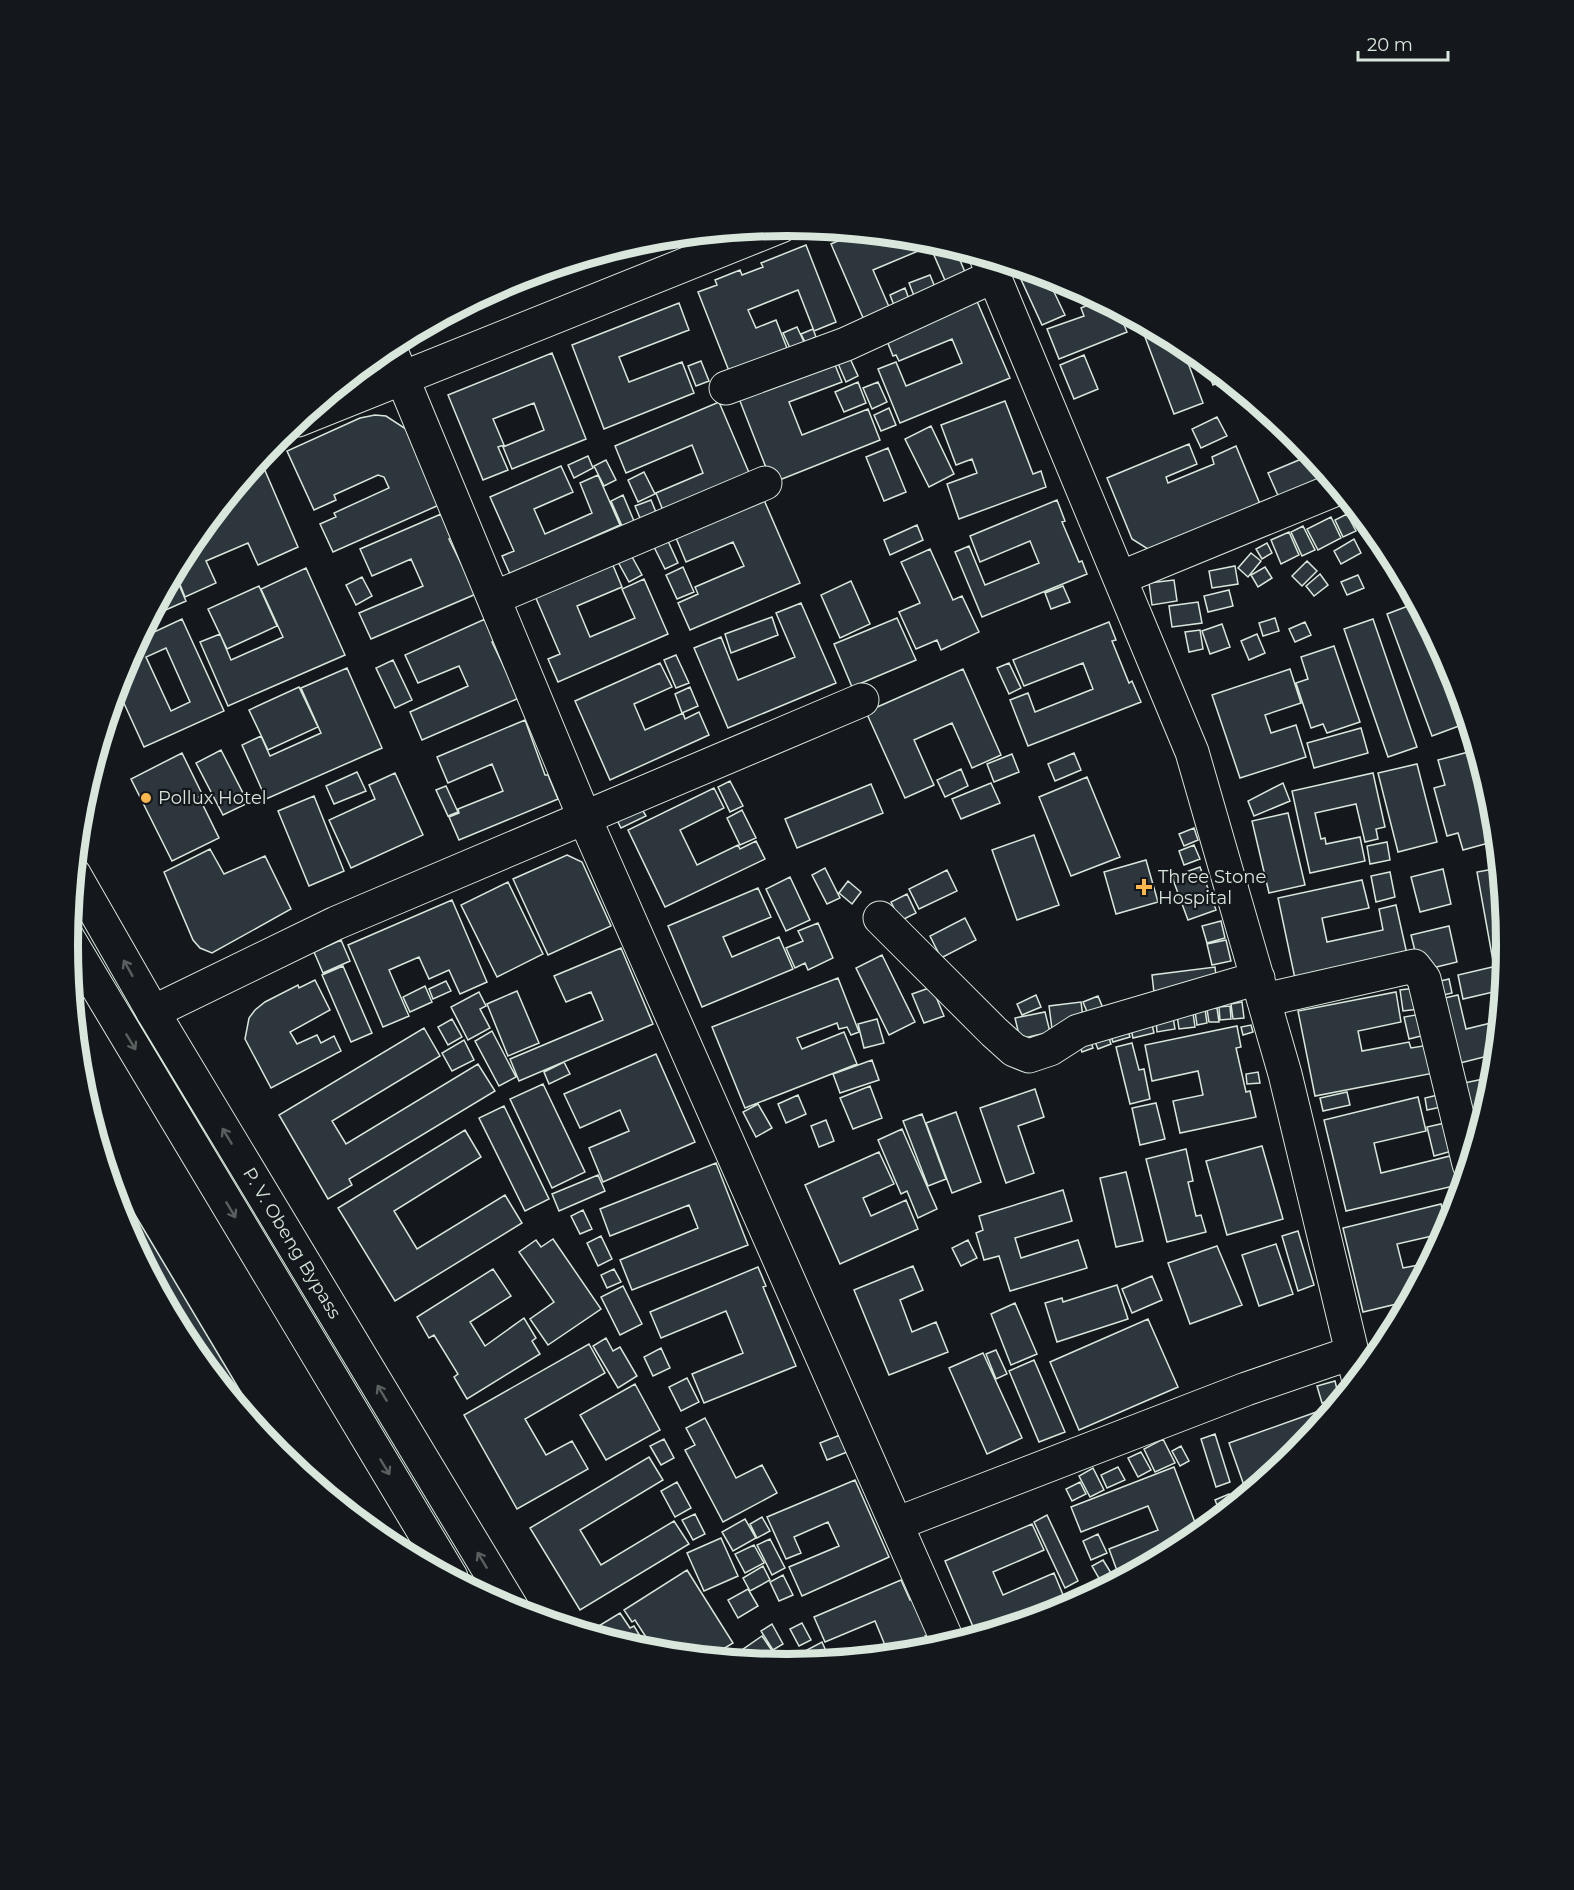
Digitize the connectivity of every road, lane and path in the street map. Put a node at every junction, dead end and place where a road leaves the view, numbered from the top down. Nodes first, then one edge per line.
1 (752, 238) edge
2 (990, 267) edge
3 (393, 355) edge
4 (403, 378) junction
5 (726, 388) dead end
6 (322, 410) edge
7 (765, 483) dead end
8 (1331, 491) edge
9 (1120, 578) junction
10 (494, 598) junction
11 (861, 700) dead end
12 (585, 819) junction
13 (81, 885) edge
14 (880, 918) dead end
15 (78, 955) edge
16 (1261, 989) junction
17 (153, 1012) junction
18 (1465, 1150) edge
19 (1354, 1365) edge
20 (896, 1524) junction
21 (444, 1565) edge
22 (504, 1595) edge
23 (945, 1636) edge

1 - 4 main road
2 - 5 main road
2 - 9 main road
3 - 4 main road
4 - 6 main road
4 - 10 main road
7 - 10 main road
8 - 9 main road
9 - 16 main road
10 - 12 main road
11 - 12 main road
12 - 17 main road
12 - 20 main road
17 -> 13 main road, P. V. Obeng Bypass
14 - 16 main road
15 -> 21 main road, P. V. Obeng Bypass
16 - 18 main road
16 - 19 main road
22 -> 17 main road, P. V. Obeng Bypass
19 - 20 main road
20 - 23 main road

